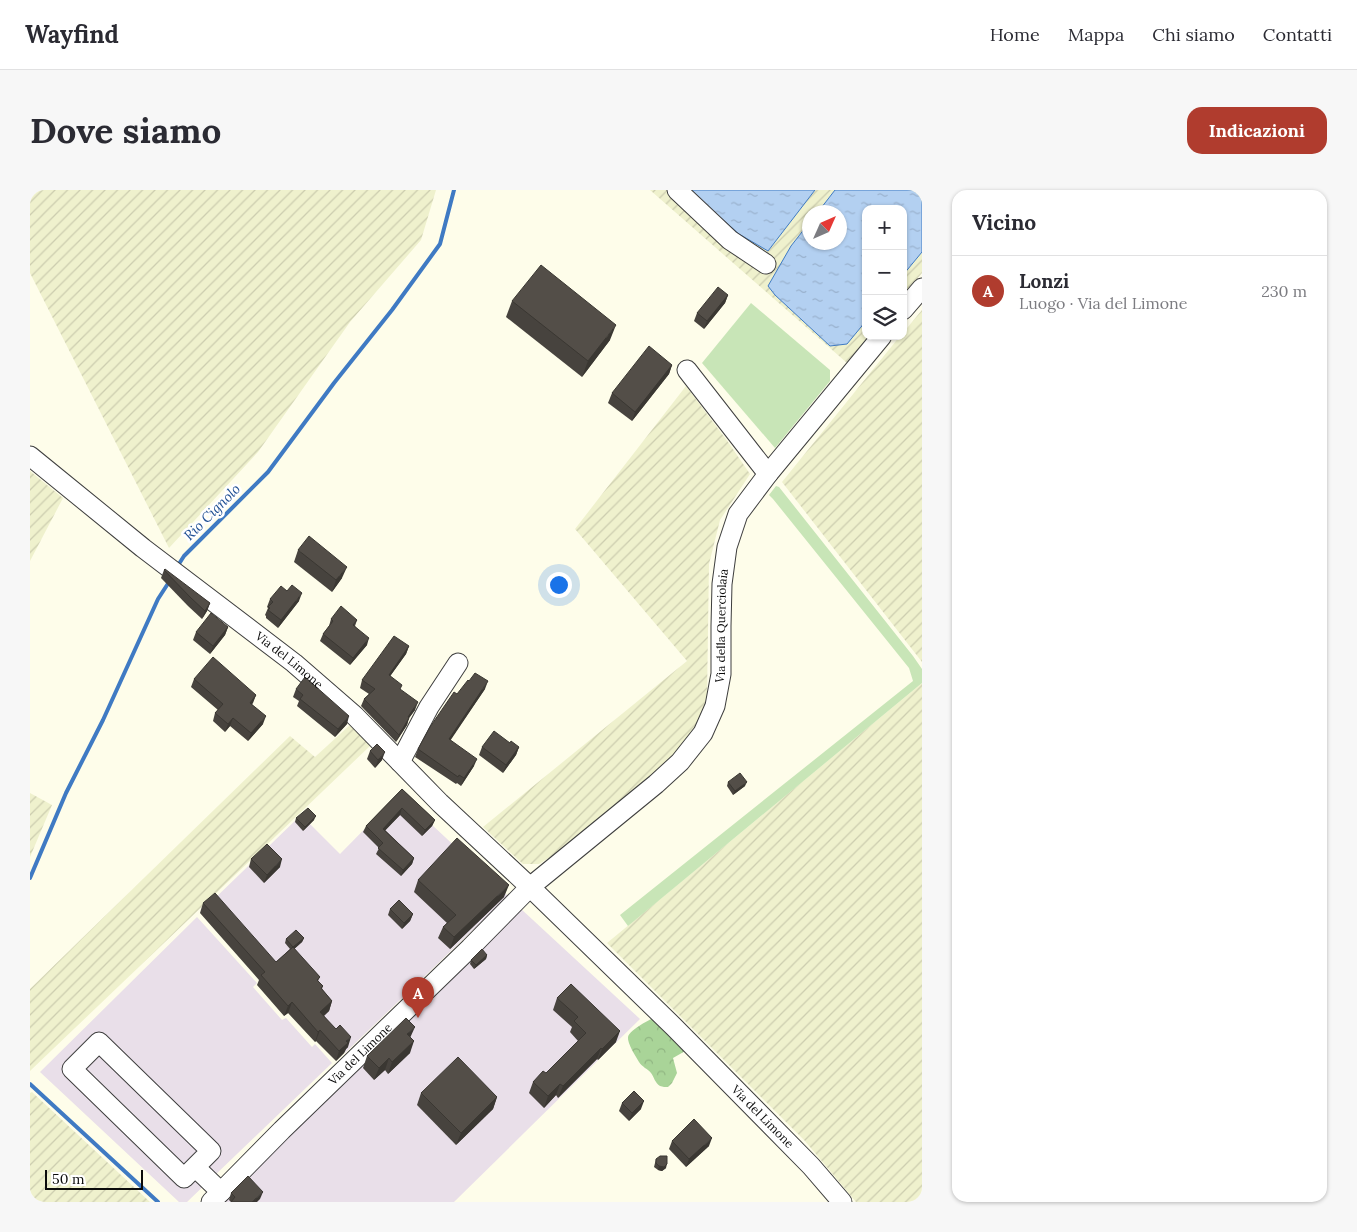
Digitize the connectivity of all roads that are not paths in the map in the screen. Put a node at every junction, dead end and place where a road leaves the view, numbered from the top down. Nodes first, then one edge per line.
1 (677, 190) edge
2 (766, 264) dead end
3 (922, 288) edge
4 (907, 305) edge
5 (879, 340) edge
6 (688, 370) dead end
7 (30, 456) edge
8 (768, 474) junction
9 (458, 663) dead end
10 (400, 762) junction
11 (530, 887) junction
12 (195, 1167) junction
13 (216, 1197) edge
14 (842, 1202) edge

1 - 2 street
3 - 4 street
5 - 8 street, Via della Querciolaia
6 - 8 street
7 - 10 street, Via del Limone
8 - 11 street, Via della Querciolaia
9 - 10 street
10 - 11 street, Via del Limone
11 - 13 street, Via del Limone
11 - 14 street, Via del Limone
12 - 12 street
12 - 13 street

